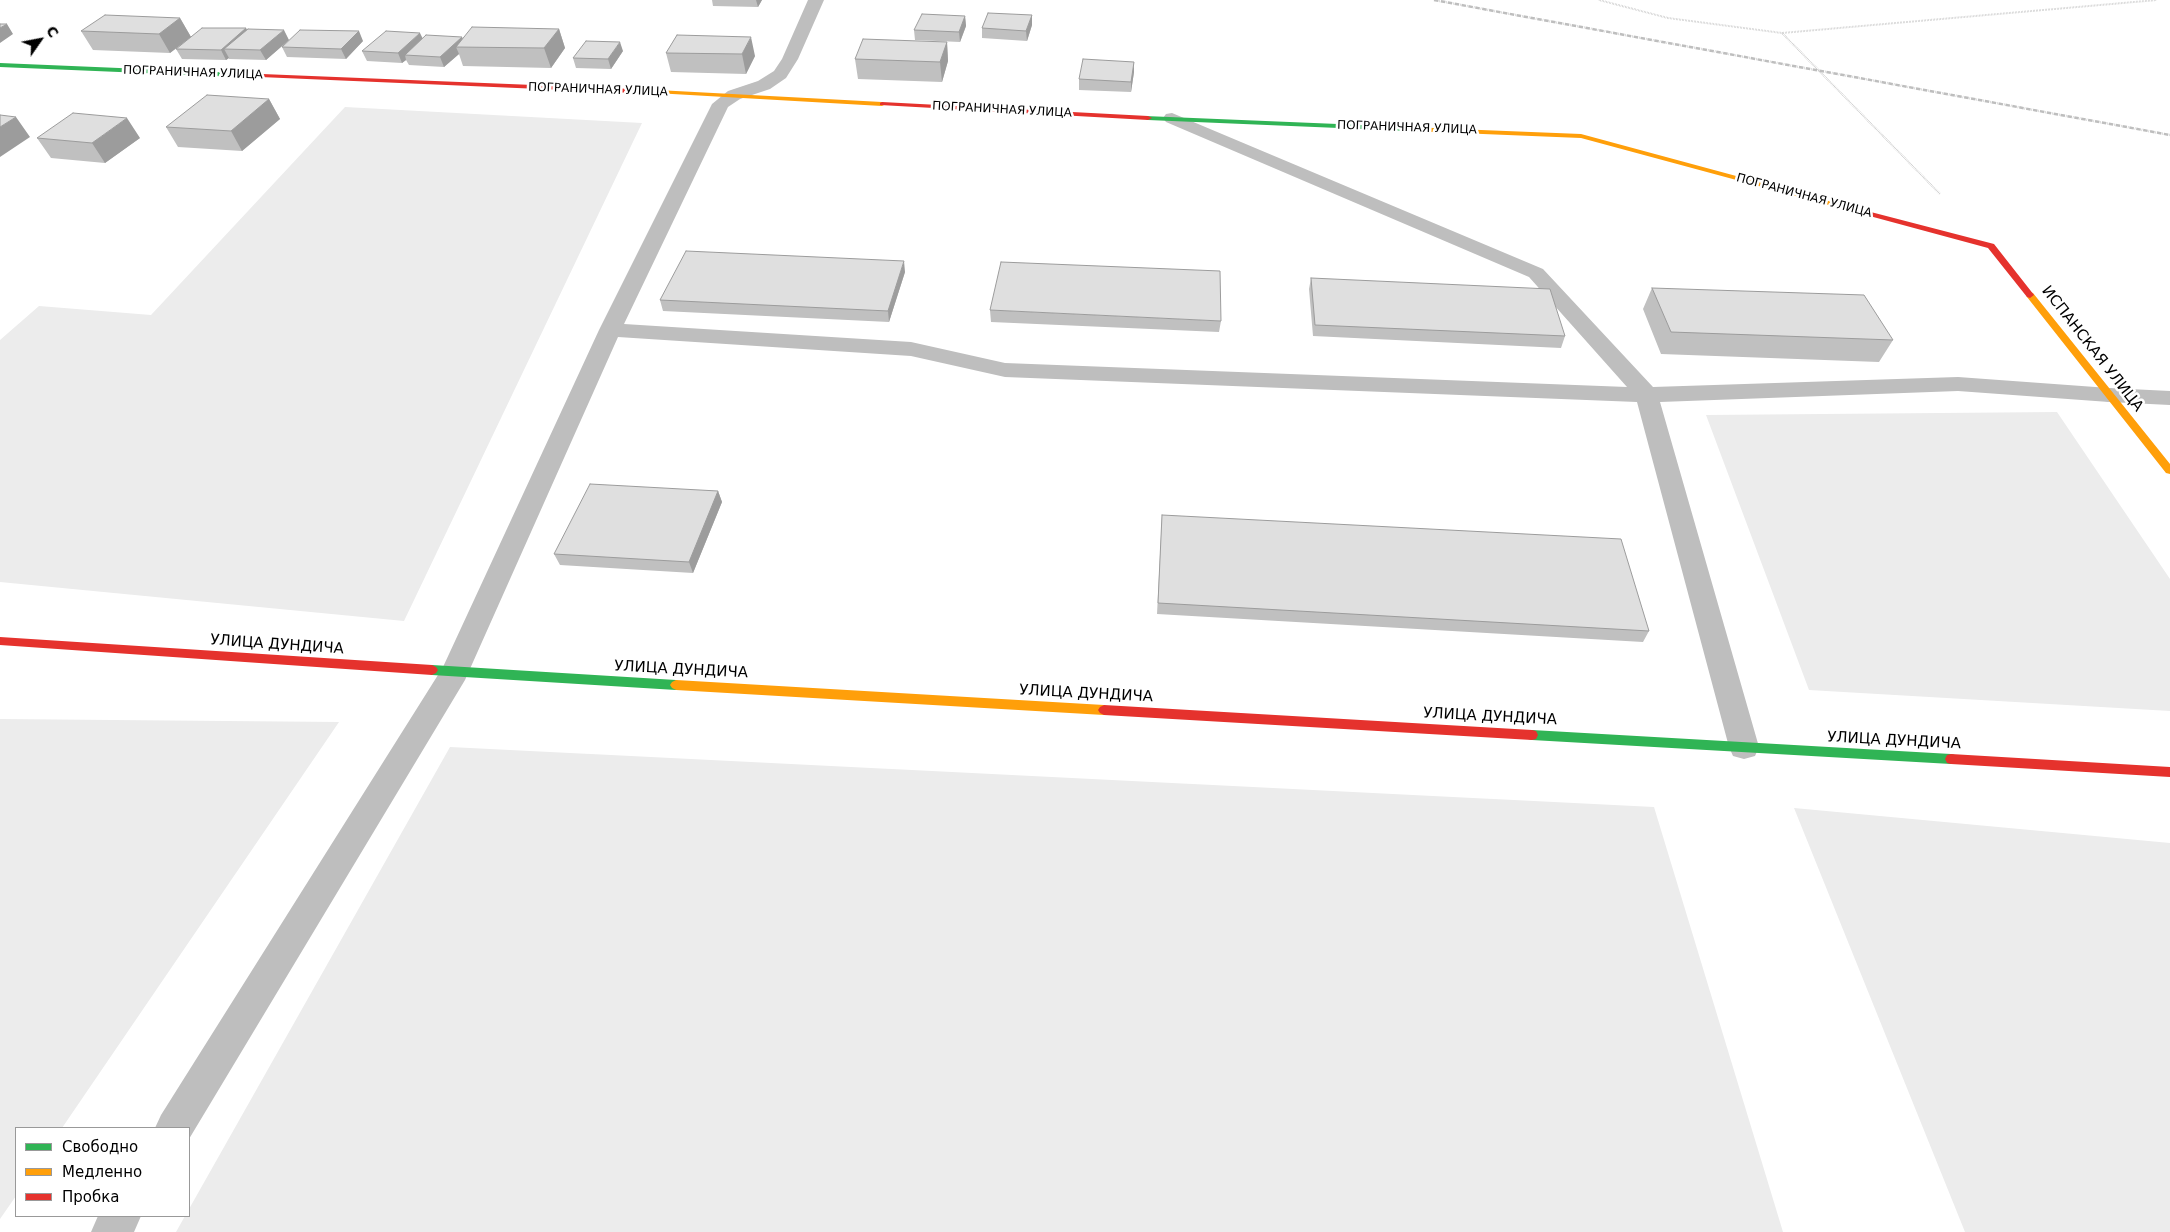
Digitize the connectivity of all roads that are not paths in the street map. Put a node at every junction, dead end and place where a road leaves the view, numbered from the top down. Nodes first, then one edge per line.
1 (816, 0) edge
2 (0, 66) edge
3 (734, 95) junction
4 (1172, 118) junction
5 (1991, 246) joint
6 (610, 330) junction
7 (1647, 395) junction
8 (2109, 395) junction
9 (2170, 398) edge
10 (2170, 471) edge
11 (0, 641) edge
12 (455, 672) junction
13 (1744, 747) junction
14 (2170, 772) edge
15 (175, 1127) edge
16 (119, 1217) edge
17 (110, 1232) edge

1 - 3 street
2 - 3 street, ПОГРАНИЧНАЯ УЛИЦА
3 - 4 street, ПОГРАНИЧНАЯ УЛИЦА
3 - 6 street
4 - 5 street, ПОГРАНИЧНАЯ УЛИЦА
4 - 7 street
5 - 8 street, ИСПАНСКАЯ УЛИЦА
6 - 7 street
6 - 12 street
7 - 8 street
7 - 13 street
8 - 9 street
8 - 10 street, ИСПАНСКАЯ УЛИЦА
11 - 12 street, УЛИЦА ДУНДИЧА
12 - 13 street, УЛИЦА ДУНДИЧА
12 - 15 street
13 - 14 street, УЛИЦА ДУНДИЧА
16 - 17 street

